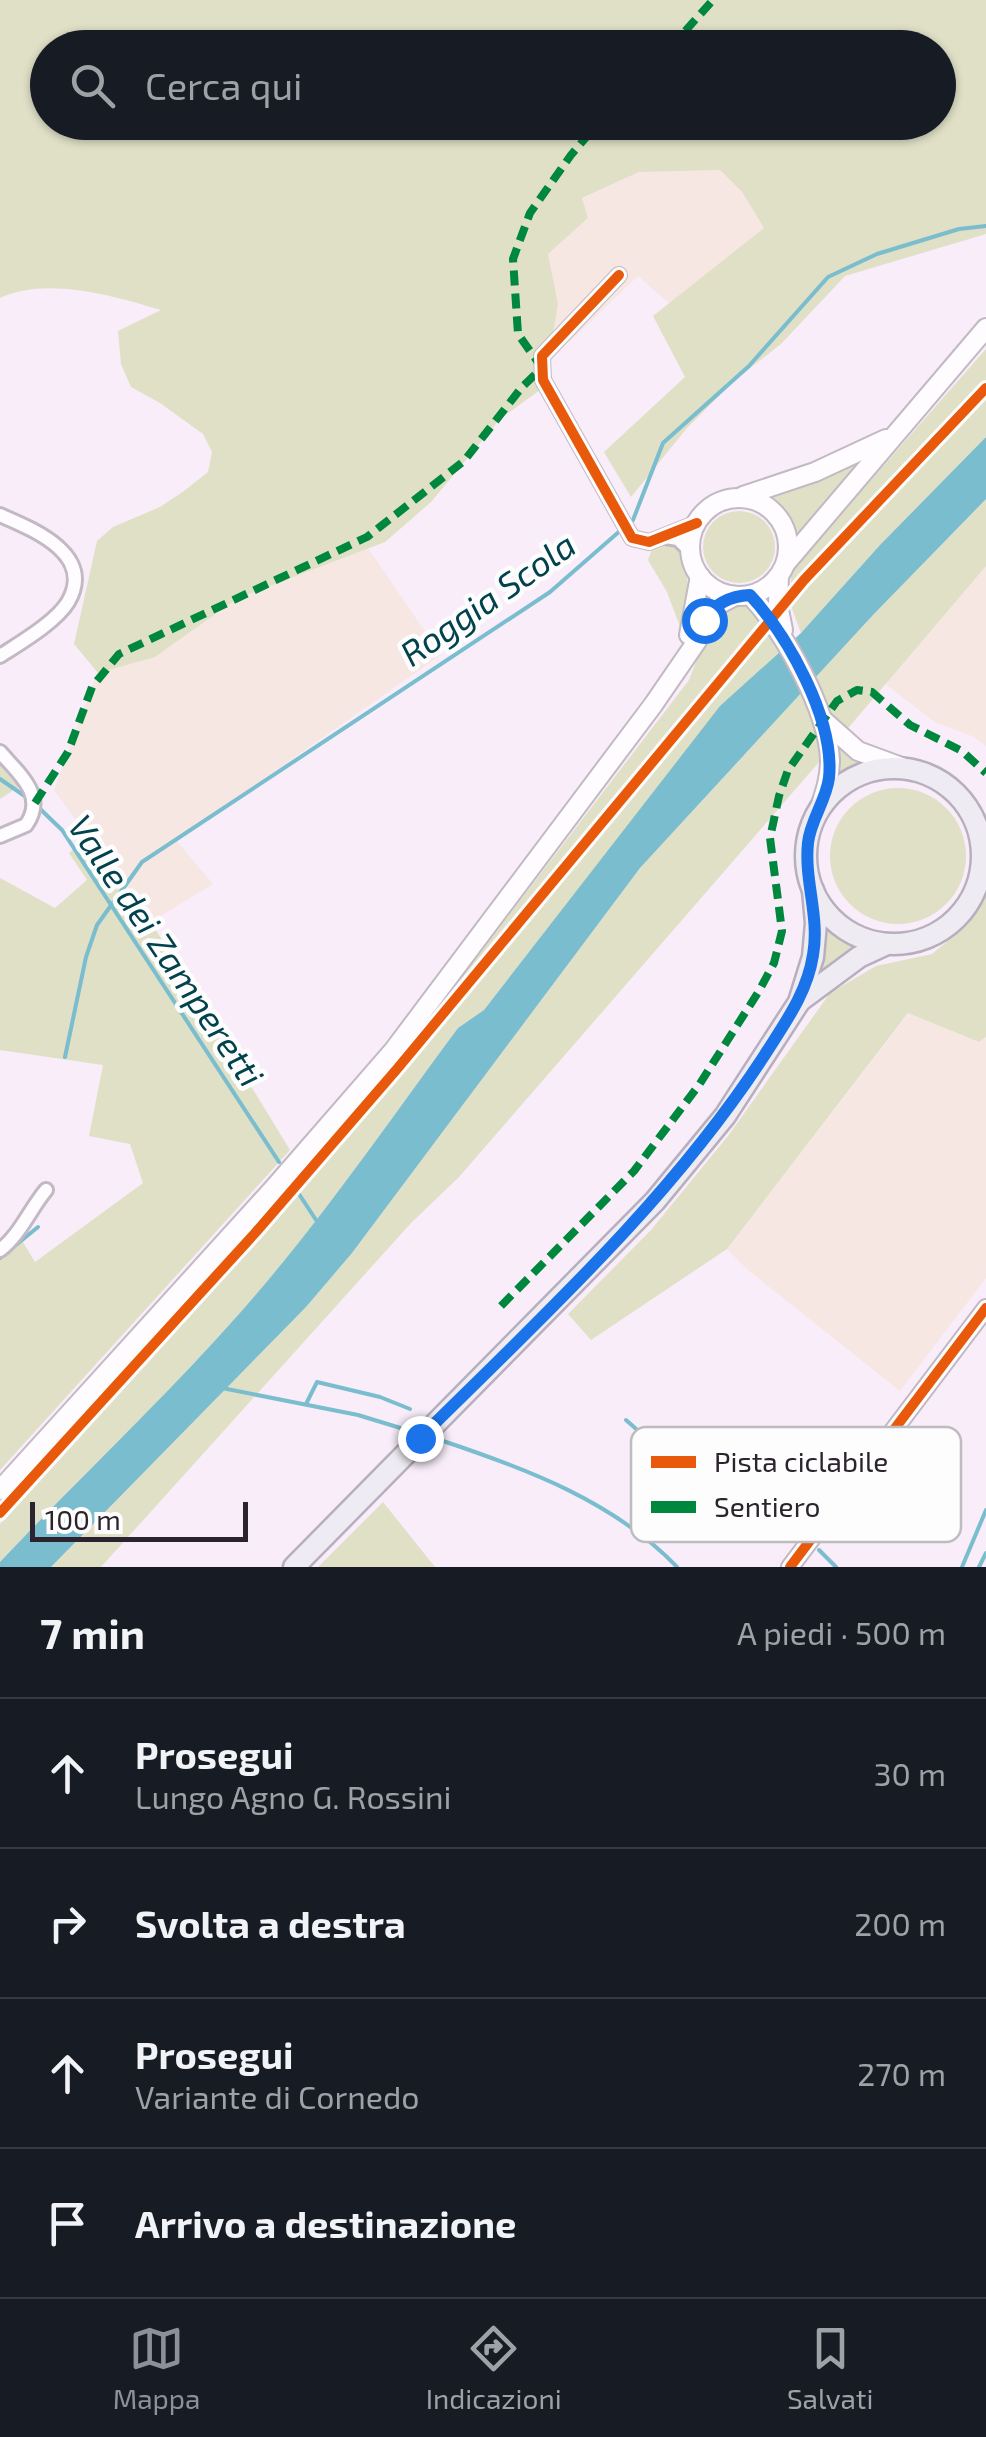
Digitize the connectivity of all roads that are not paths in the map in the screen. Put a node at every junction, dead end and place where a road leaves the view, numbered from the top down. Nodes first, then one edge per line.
1 (619, 275) dead end
2 (986, 328) edge
3 (890, 436) junction
4 (739, 498) junction
5 (0, 515) edge
6 (697, 522) junction
7 (664, 537) junction
8 (690, 552) junction
9 (782, 570) junction
10 (700, 576) junction
11 (742, 596) junction
12 (774, 610) junction
13 (0, 656) edge
14 (683, 661) junction
15 (821, 718) junction
16 (0, 752) edge
17 (907, 769) junction
18 (818, 813) junction
19 (979, 818) edge
20 (0, 836) edge
21 (982, 882) edge
22 (813, 890) junction
23 (887, 944) junction
24 (799, 1002) junction
25 (46, 1190) dead end
26 (0, 1250) edge
27 (986, 1308) edge
28 (896, 1427) edge
29 (0, 1490) edge
30 (809, 1542) edge
31 (294, 1567) edge
32 (790, 1567) edge

1 - 7 street
2 - 3 main road
3 - 4 main road
3 - 9 main road
4 - 6 main road
4 - 9 main road
5 - 13 street
6 - 7 street
6 - 8 main road
7 - 8 street
8 - 10 main road
9 - 11 main road
9 - 12 main road
10 - 11 main road
10 - 14 main road
11 - 12 main road
11 - 14 main road
12 - 15 main road
14 - 29 main road
15 - 17 main road
15 - 18 main road
16 - 20 street
17 - 18 main road
17 - 19 main road
18 - 22 main road
19 - 21 main road
21 - 23 main road
22 - 23 main road
22 - 24 main road
23 - 24 main road
24 - 31 main road
25 - 26 street
27 - 28 street
30 - 32 street

